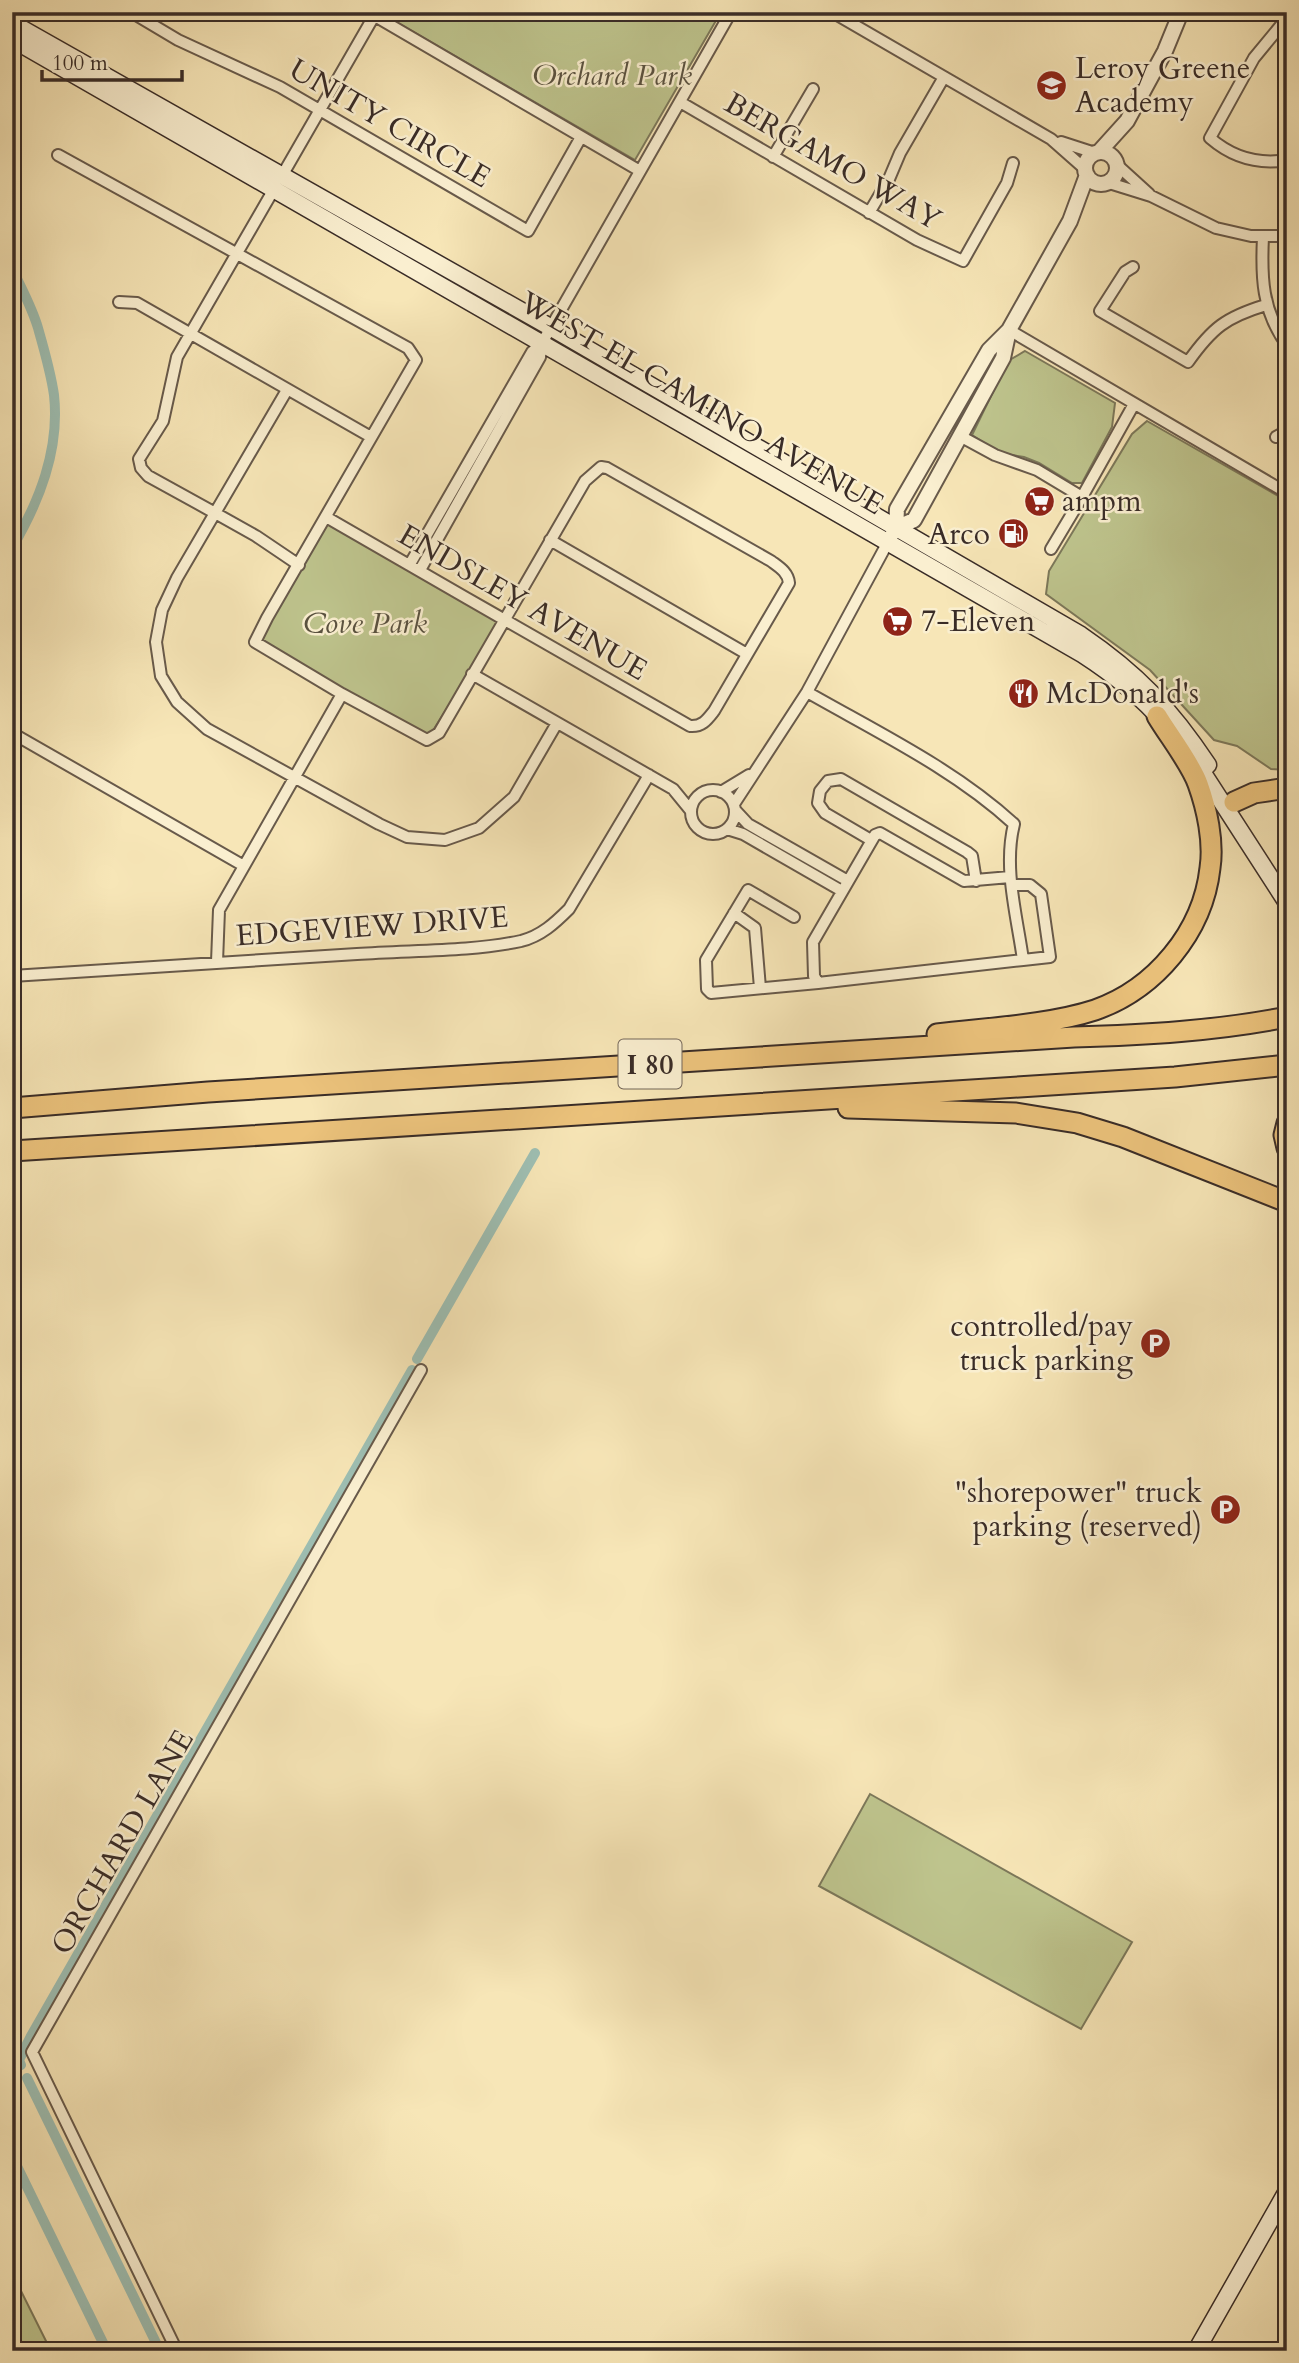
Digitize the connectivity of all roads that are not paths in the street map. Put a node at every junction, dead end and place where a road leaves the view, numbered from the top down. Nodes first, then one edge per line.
1 (131, 12) edge
2 (732, 12) edge
3 (832, 12) edge
4 (1181, 12) edge
5 (371, 14) edge
6 (1287, 18) edge
7 (12, 23) edge
8 (21, 39) edge
9 (944, 77) junction
10 (813, 89) dead end
11 (680, 102) junction
12 (320, 110) junction
13 (1128, 121) junction
14 (581, 136) junction
15 (1051, 139) junction
16 (1097, 153) junction
17 (58, 155) dead end
18 (773, 157) junction
19 (1287, 160) edge
20 (1116, 162) junction
21 (1013, 163) dead end
22 (640, 171) junction
23 (1086, 172) junction
24 (283, 174) junction
25 (1105, 183) junction
26 (274, 189) junction
27 (1151, 196) junction
28 (869, 212) junction
29 (1070, 221) junction
30 (1287, 236) edge
31 (1263, 237) junction
32 (237, 254) junction
33 (1133, 267) dead end
34 (119, 302) dead end
35 (1266, 305) junction
36 (550, 327) junction
37 (1009, 330) junction
38 (191, 332) junction
39 (542, 343) junction
40 (1287, 345) edge
41 (287, 390) junction
42 (1134, 404) junction
43 (1287, 431) edge
44 (960, 436) junction
45 (371, 437) junction
46 (1276, 438) dead end
47 (1287, 493) edge
48 (1082, 497) junction
49 (215, 513) junction
50 (326, 517) junction
51 (892, 535) junction
52 (550, 540) junction
53 (1051, 549) dead end
54 (299, 565) junction
55 (415, 567) junction
56 (503, 619) junction
57 (747, 654) junction
58 (472, 674) junction
59 (807, 691) junction
60 (342, 694) junction
61 (1157, 716) junction
62 (557, 723) junction
63 (12, 733) edge
64 (755, 771) junction
65 (649, 775) junction
66 (293, 779) junction
67 (1287, 788) edge
68 (673, 789) junction
69 (721, 792) junction
70 (702, 793) junction
71 (1230, 805) junction
72 (734, 807) junction
73 (691, 811) junction
74 (727, 829) junction
75 (871, 840) junction
76 (244, 866) junction
77 (976, 881) junction
78 (1011, 881) junction
79 (845, 886) junction
80 (1287, 886) edge
81 (1287, 903) edge
82 (734, 914) junction
83 (794, 917) dead end
84 (1023, 960) junction
85 (217, 961) junction
86 (12, 976) edge
87 (818, 983) junction
88 (760, 988) junction
89 (1287, 1017) edge
90 (766, 1057) junction
91 (1287, 1065) edge
92 (731, 1105) junction
93 (12, 1108) edge
94 (1287, 1123) edge
95 (1287, 1148) edge
96 (12, 1151) edge
97 (1287, 1202) edge
98 (421, 1370) dead end
99 (1287, 2191) edge
100 (177, 2351) edge
101 (1196, 2351) edge

1 - 12 street, UNITY CIRCLE
2 - 11 street
3 - 9 street
4 - 13 street
5 - 12 street
5 - 14 street
6 - 19 street
7 - 8 main road, WEST EL CAMINO AVENUE
8 - 24 main road, WEST EL CAMINO AVENUE
8 - 26 main road, WEST EL CAMINO AVENUE
9 - 15 street
9 - 28 street
10 - 18 street
11 - 18 street, BERGAMO WAY
11 - 22 street
12 - 14 street, UNITY CIRCLE
12 - 24 street
13 - 16 street
13 - 20 street
14 - 22 street
15 - 16 street
15 - 23 street
16 - 20 street
16 - 23 street
17 - 32 street
18 - 28 street, BERGAMO WAY
20 - 25 street
20 - 27 street
21 - 28 street, BERGAMO WAY
22 - 36 street
23 - 25 street
23 - 29 street
24 - 36 main road, WEST EL CAMINO AVENUE
25 - 27 street
25 - 29 street
26 - 32 street
26 - 39 main road, WEST EL CAMINO AVENUE
27 - 31 street
29 - 37 street
30 - 31 street
31 - 35 street
32 - 38 street
32 - 45 street
33 - 35 street
34 - 38 street
35 - 40 street
36 - 39 street
36 - 51 main road, WEST EL CAMINO AVENUE
37 - 42 street
37 - 44 street
37 - 51 street
38 - 41 street
38 - 49 street
39 - 51 main road, WEST EL CAMINO AVENUE
39 - 55 street
41 - 45 street
41 - 49 street
42 - 47 street
42 - 48 street
43 - 46 street
44 - 48 street
44 - 51 street
45 - 50 street
48 - 53 street
49 - 54 street
49 - 66 street
50 - 54 street
50 - 55 street, ENDSLEY AVENUE
51 - 59 street
51 - 61 main road, WEST EL CAMINO AVENUE
51 - 71 main road, WEST EL CAMINO AVENUE
52 - 56 street
52 - 57 street
52 - 57 street
54 - 60 street
55 - 56 street, ENDSLEY AVENUE
56 - 57 street, ENDSLEY AVENUE
56 - 58 street
58 - 60 street
58 - 62 street
59 - 64 street
59 - 78 street
60 - 66 street
61 - 71 main road, WEST EL CAMINO AVENUE
61 - 90 highway
62 - 65 street
62 - 66 street
63 - 76 street
64 - 69 street
64 - 72 street
65 - 68 street
65 - 85 street, EDGEVIEW DRIVE
66 - 76 street
67 - 71 highway
68 - 70 street
68 - 73 street
69 - 70 street
69 - 72 street
70 - 73 street
71 - 80 main road, WEST EL CAMINO AVENUE
71 - 81 main road, WEST EL CAMINO AVENUE
72 - 74 street
72 - 79 street
73 - 74 street
74 - 79 street
75 - 77 street
75 - 77 street
75 - 79 street
76 - 85 street
77 - 78 street
78 - 84 street
78 - 84 street
79 - 87 street
82 - 83 street
82 - 88 street
82 - 88 street
84 - 87 street
85 - 86 street, EDGEVIEW DRIVE
87 - 88 street
89 - 90 highway, I 80
90 - 93 highway, I 80
91 - 92 highway, I 80
92 - 96 highway, I 80
92 - 97 highway
94 - 95 highway
98 - 100 street, ORCHARD LANE
99 - 101 main road

